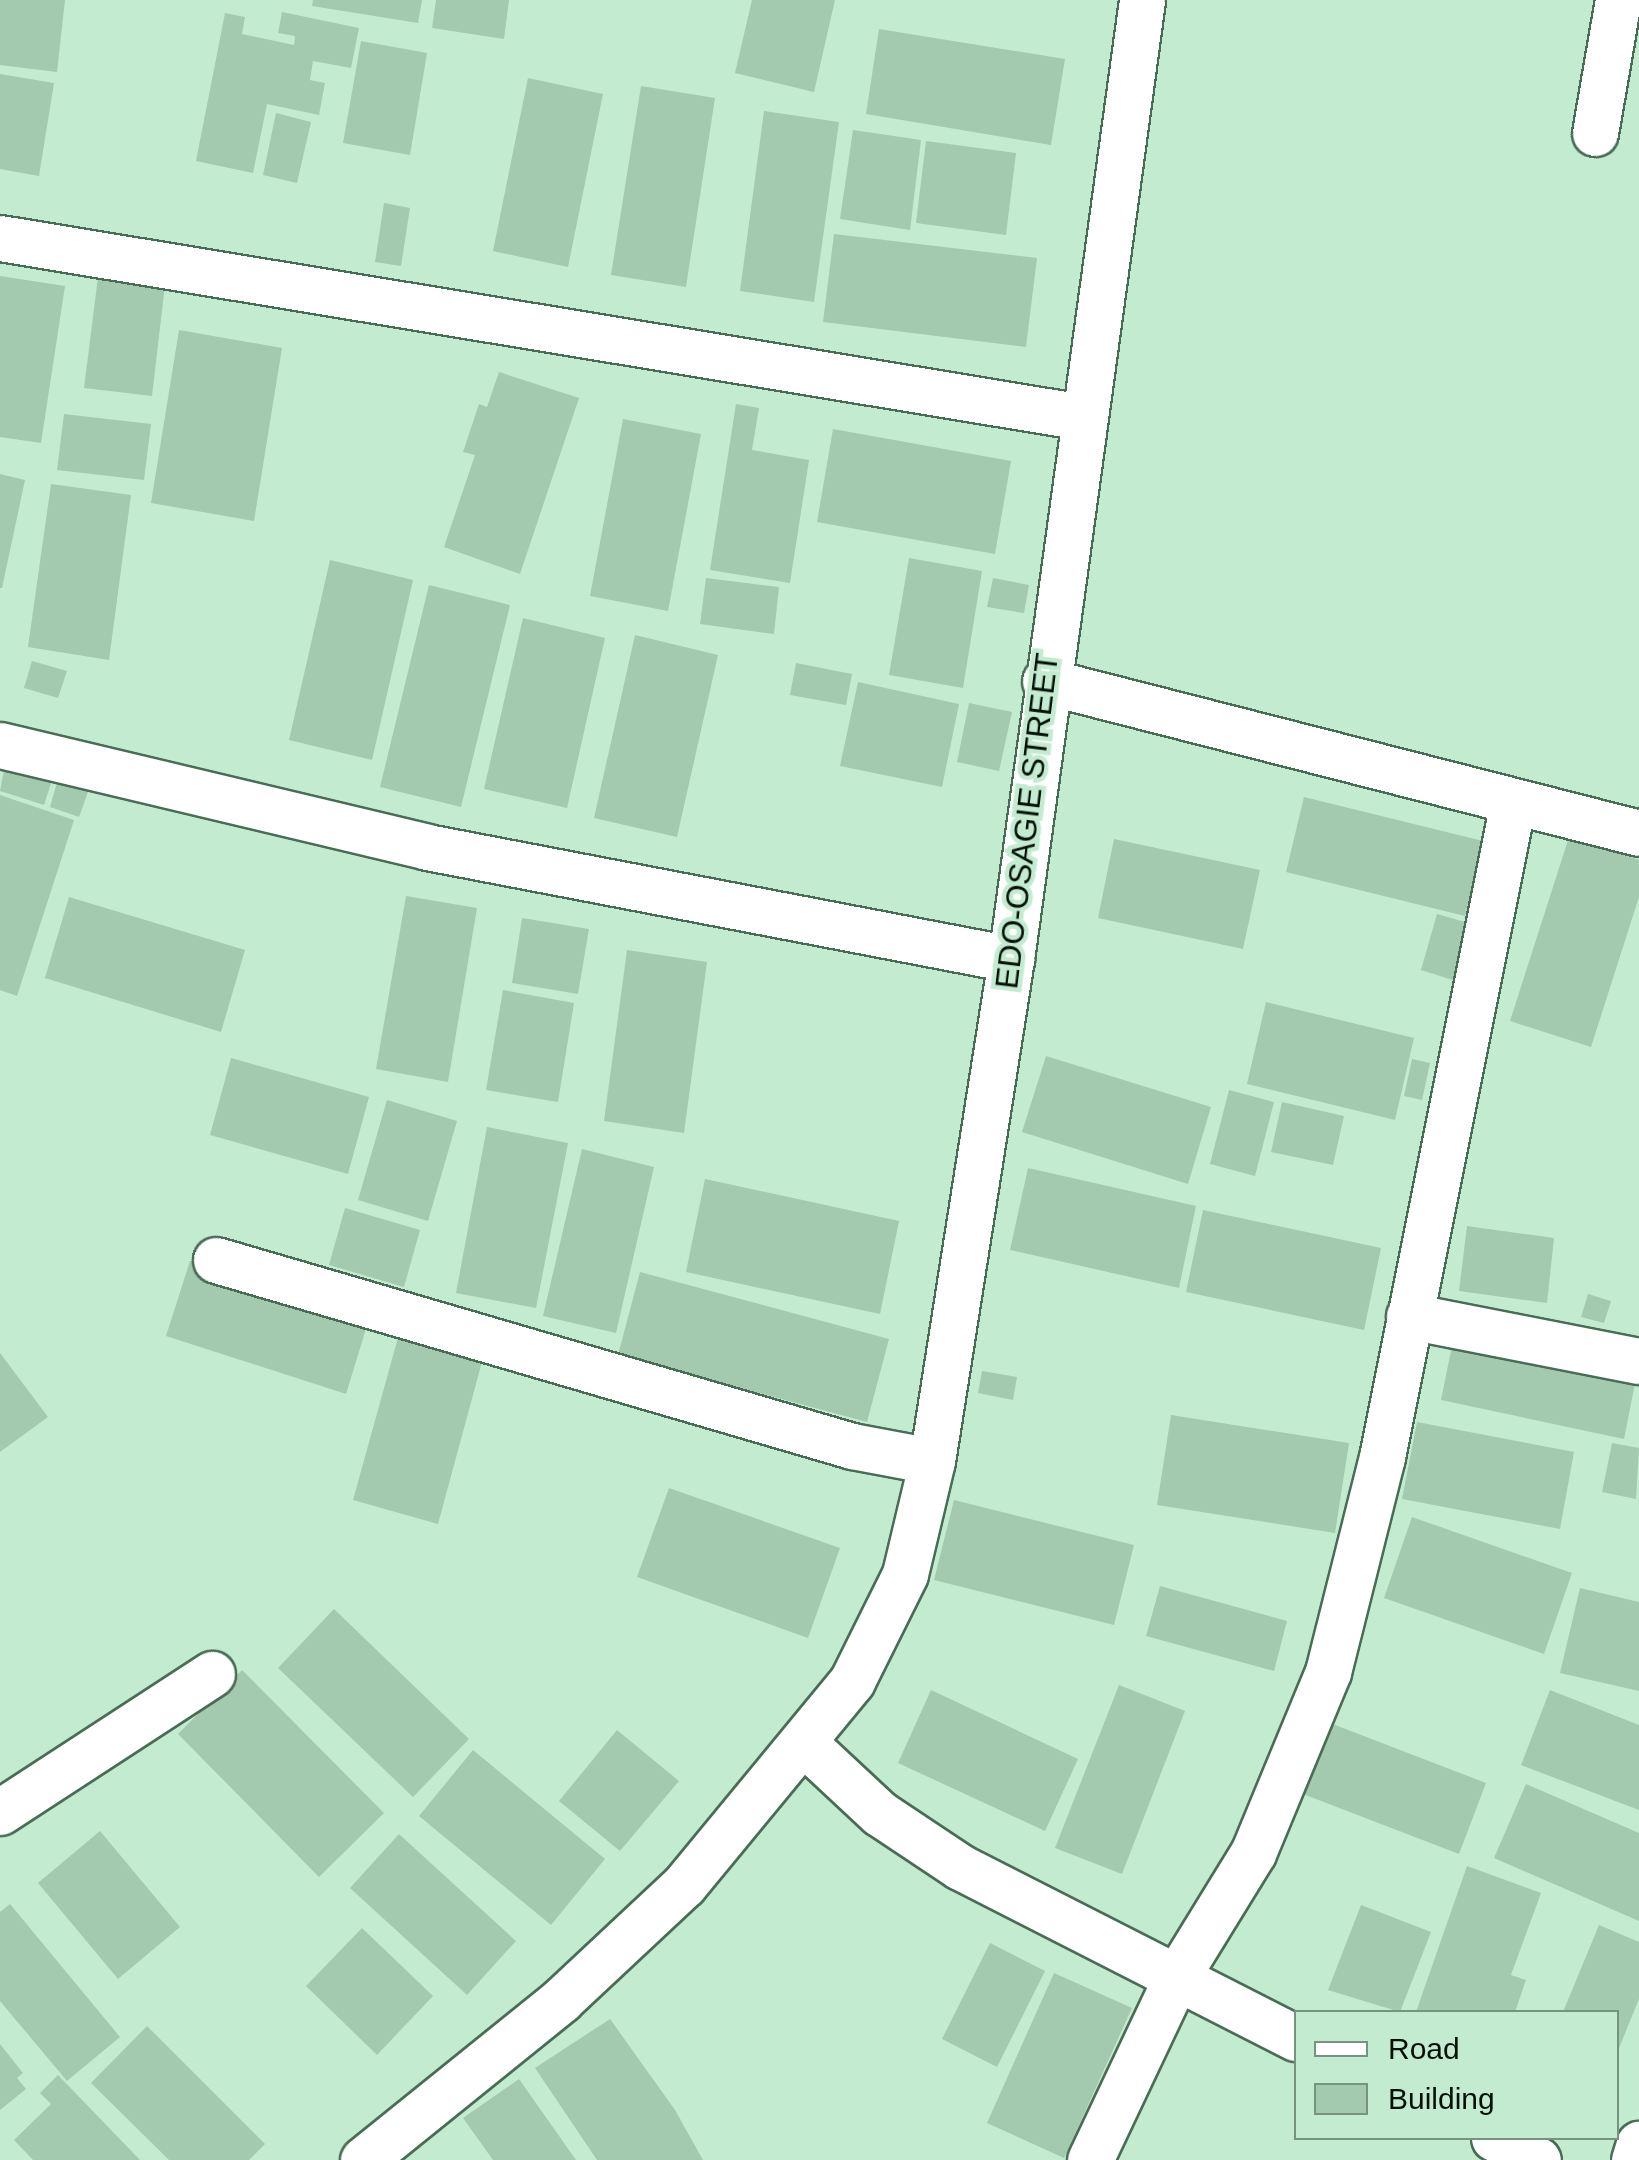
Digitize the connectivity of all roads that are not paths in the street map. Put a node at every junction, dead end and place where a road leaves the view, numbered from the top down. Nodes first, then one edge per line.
1 (1142, 0) edge
2 (1618, 0) edge
3 (1594, 133) dead end
4 (0, 238) edge
5 (1083, 417) junction
6 (1045, 681) junction
7 (0, 745) edge
8 (1513, 802) junction
9 (1639, 833) edge
10 (1011, 959) junction
11 (216, 1260) dead end
12 (1410, 1316) junction
13 (1639, 1360) edge
14 (932, 1461) junction
15 (212, 1674) dead end
16 (804, 1743) junction
17 (0, 1812) edge
18 (1176, 1978) junction
19 (1294, 2037) edge
20 (1498, 2140) edge
21 (1639, 2144) edge
22 (364, 2160) edge
23 (1090, 2160) edge
24 (1538, 2160) edge
25 (1634, 2160) edge

1 - 5 street, EDO-OSAGIE STREET
2 - 3 street
4 - 5 street
5 - 6 street, EDO-OSAGIE STREET
6 - 8 street
6 - 10 street, EDO-OSAGIE STREET
7 - 10 street
8 - 9 street
8 - 12 street
10 - 14 street, EDO-OSAGIE STREET
11 - 14 street
12 - 13 street
12 - 18 street
14 - 16 street, EDO-OSAGIE STREET
15 - 17 street
16 - 18 street
16 - 22 street, EDO-OSAGIE STREET
18 - 19 street
18 - 23 street
20 - 24 street
21 - 25 street

